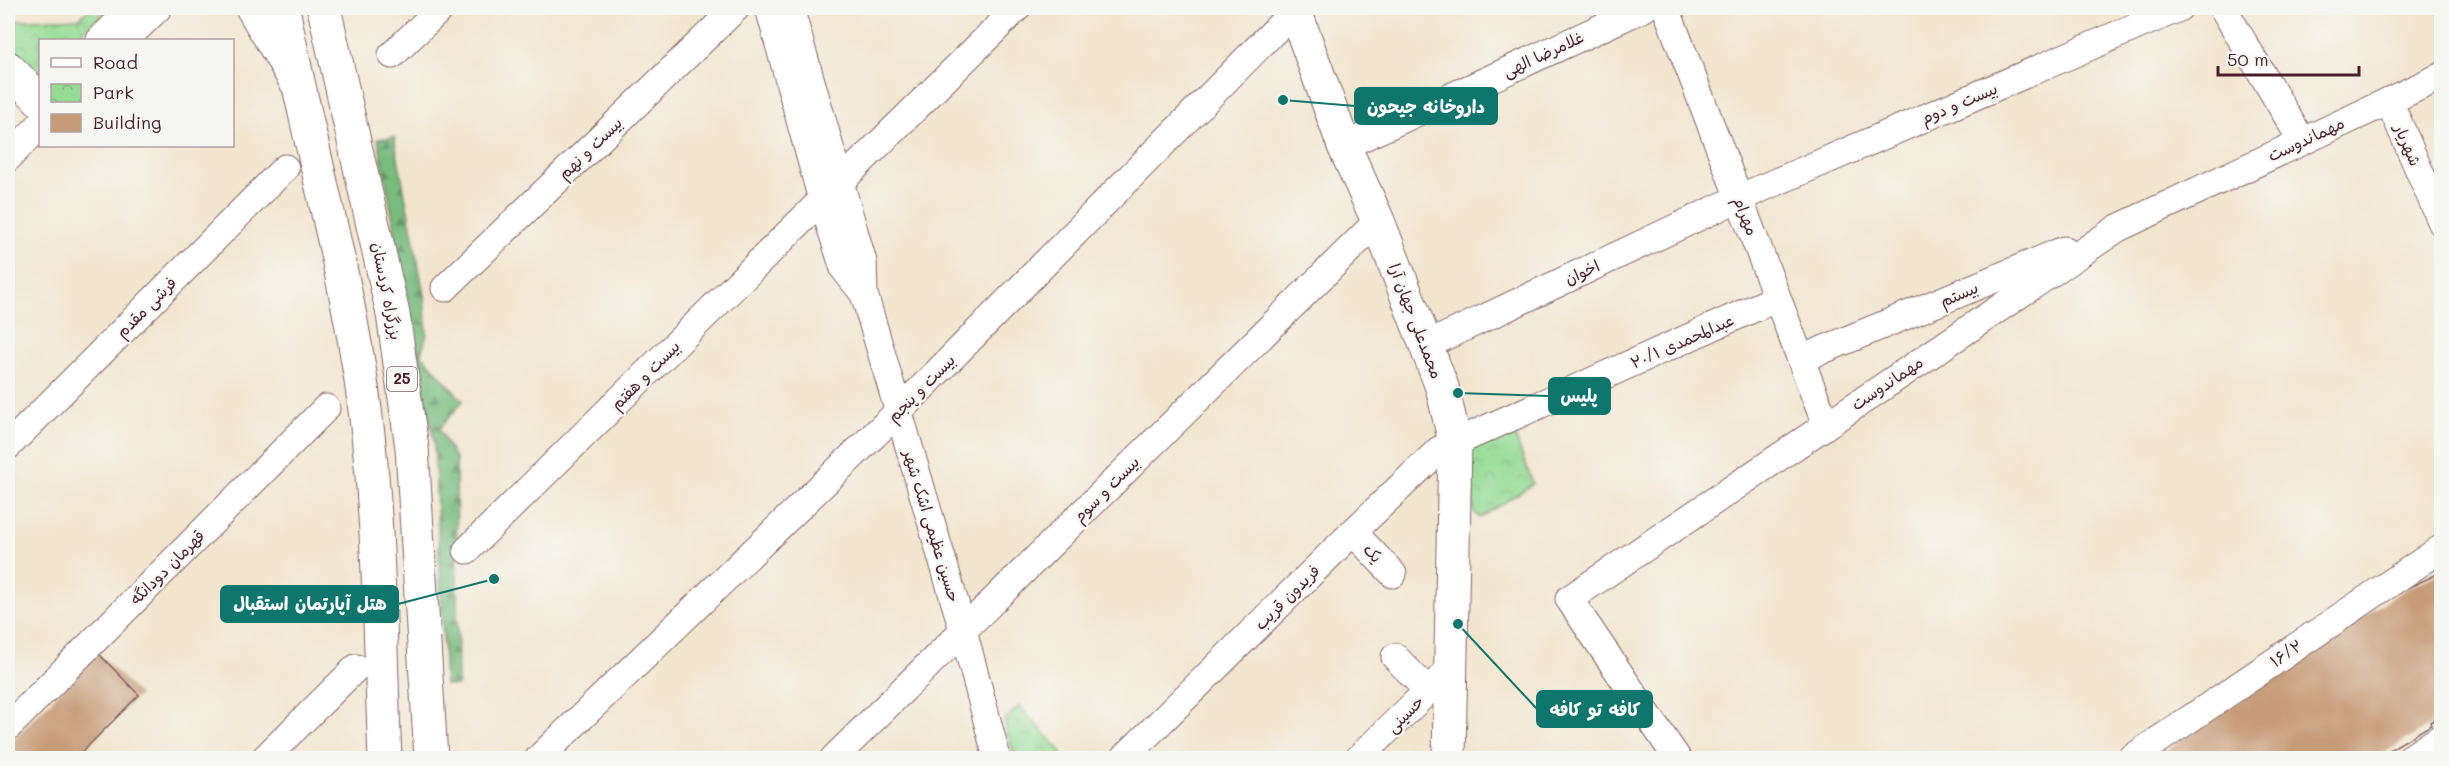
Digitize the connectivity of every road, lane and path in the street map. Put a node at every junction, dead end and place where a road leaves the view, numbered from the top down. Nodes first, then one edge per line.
1 (133, 8) edge
2 (158, 8) edge
3 (249, 8) edge
4 (283, 8) edge
5 (324, 8) edge
6 (441, 8) edge
7 (736, 8) edge
8 (769, 8) edge
9 (790, 8) edge
10 (1017, 8) edge
11 (1644, 8) edge
12 (1666, 8) edge
13 (2179, 8) edge
14 (2223, 8) edge
15 (1294, 9) edge
16 (101, 39) edge
17 (125, 39) edge
18 (392, 55) dead end
19 (8, 68) edge
20 (2442, 76) edge
21 (298, 92) junction
22 (2389, 101) junction
23 (30, 112) edge
24 (2302, 141) junction
25 (1344, 146) junction
26 (8, 158) edge
27 (285, 168) dead end
28 (830, 191) junction
29 (1739, 198) junction
30 (1378, 221) junction
31 (2442, 223) edge
32 (2118, 228) junction
33 (445, 288) dead end
34 (1777, 298) junction
35 (1425, 346) junction
36 (1801, 359) junction
37 (326, 408) dead end
38 (898, 412) junction
39 (1826, 425) junction
40 (1455, 442) junction
41 (8, 446) edge
42 (1353, 532) junction
43 (2442, 548) edge
44 (467, 550) dead end
45 (1393, 574) dead end
46 (963, 630) junction
47 (1395, 657) dead end
48 (356, 668) dead end
49 (1439, 680) junction
50 (8, 727) edge
51 (2442, 737) edge
52 (265, 759) edge
53 (385, 759) edge
54 (430, 759) edge
55 (539, 759) edge
56 (834, 759) edge
57 (997, 759) edge
58 (1124, 759) edge
59 (1359, 759) edge
60 (1449, 759) edge
61 (1677, 759) edge
62 (2132, 759) edge
63 (2410, 759) edge

1 - 16 street
2 - 17 street
3 - 21 street
4 - 21 main road, 25
5 - 54 main road, بزرگراه کردستان / 25
6 - 18 street
7 - 33 street, بیست و نهم
8 - 28 street, حسین عظیمی اشک شهر
9 - 28 street, حسین عظیمی اشک شهر
10 - 28 street, بیست و هفتم
11 - 25 street, غلامرضا الهی
12 - 29 street, مهرام
13 - 29 street, بیست و دوم
14 - 24 street
15 - 25 main road, محمدعلی جهان آرا
15 - 38 street, بیست و پنجم
19 - 23 main road
20 - 22 street
21 - 53 main road, 25
22 - 24 street, مهماندوست
22 - 31 street, شهریار
23 - 26 street
24 - 32 street, مهماندوست
25 - 30 main road, محمدعلی جهان آرا
27 - 41 street, فرشی مقدم
28 - 38 street, حسین عظیمی اشک شهر
28 - 44 street, بیست و هفتم
29 - 34 street, مهرام
29 - 35 street, اخوان
30 - 35 main road, محمدعلی جهان آرا
30 - 46 street, بیست و سوم
32 - 36 street, بیستم
32 - 39 street, مهماندوست
34 - 36 street, مهرام
34 - 40 street, عبدالمحمدی ۲۰/۱
35 - 40 main road, محمدعلی جهان آرا
36 - 39 street, مهرام
37 - 50 street, قهرمان دودانگه
38 - 46 street, حسین عظیمی اشک شهر
38 - 55 street, بیست و پنجم
39 - 61 street, مهماندوست
40 - 42 street, فریدون قریب
40 - 49 main road, محمدعلی جهان آرا
42 - 45 street, یک
42 - 58 street, فریدون قریب
43 - 62 street, ۱۶/۲
46 - 56 street, بیست و سوم
46 - 57 street, حسین عظیمی اشک شهر
47 - 49 street
48 - 52 street
49 - 59 street, حسینی
49 - 60 main road, محمدعلی جهان آرا
51 - 63 street

